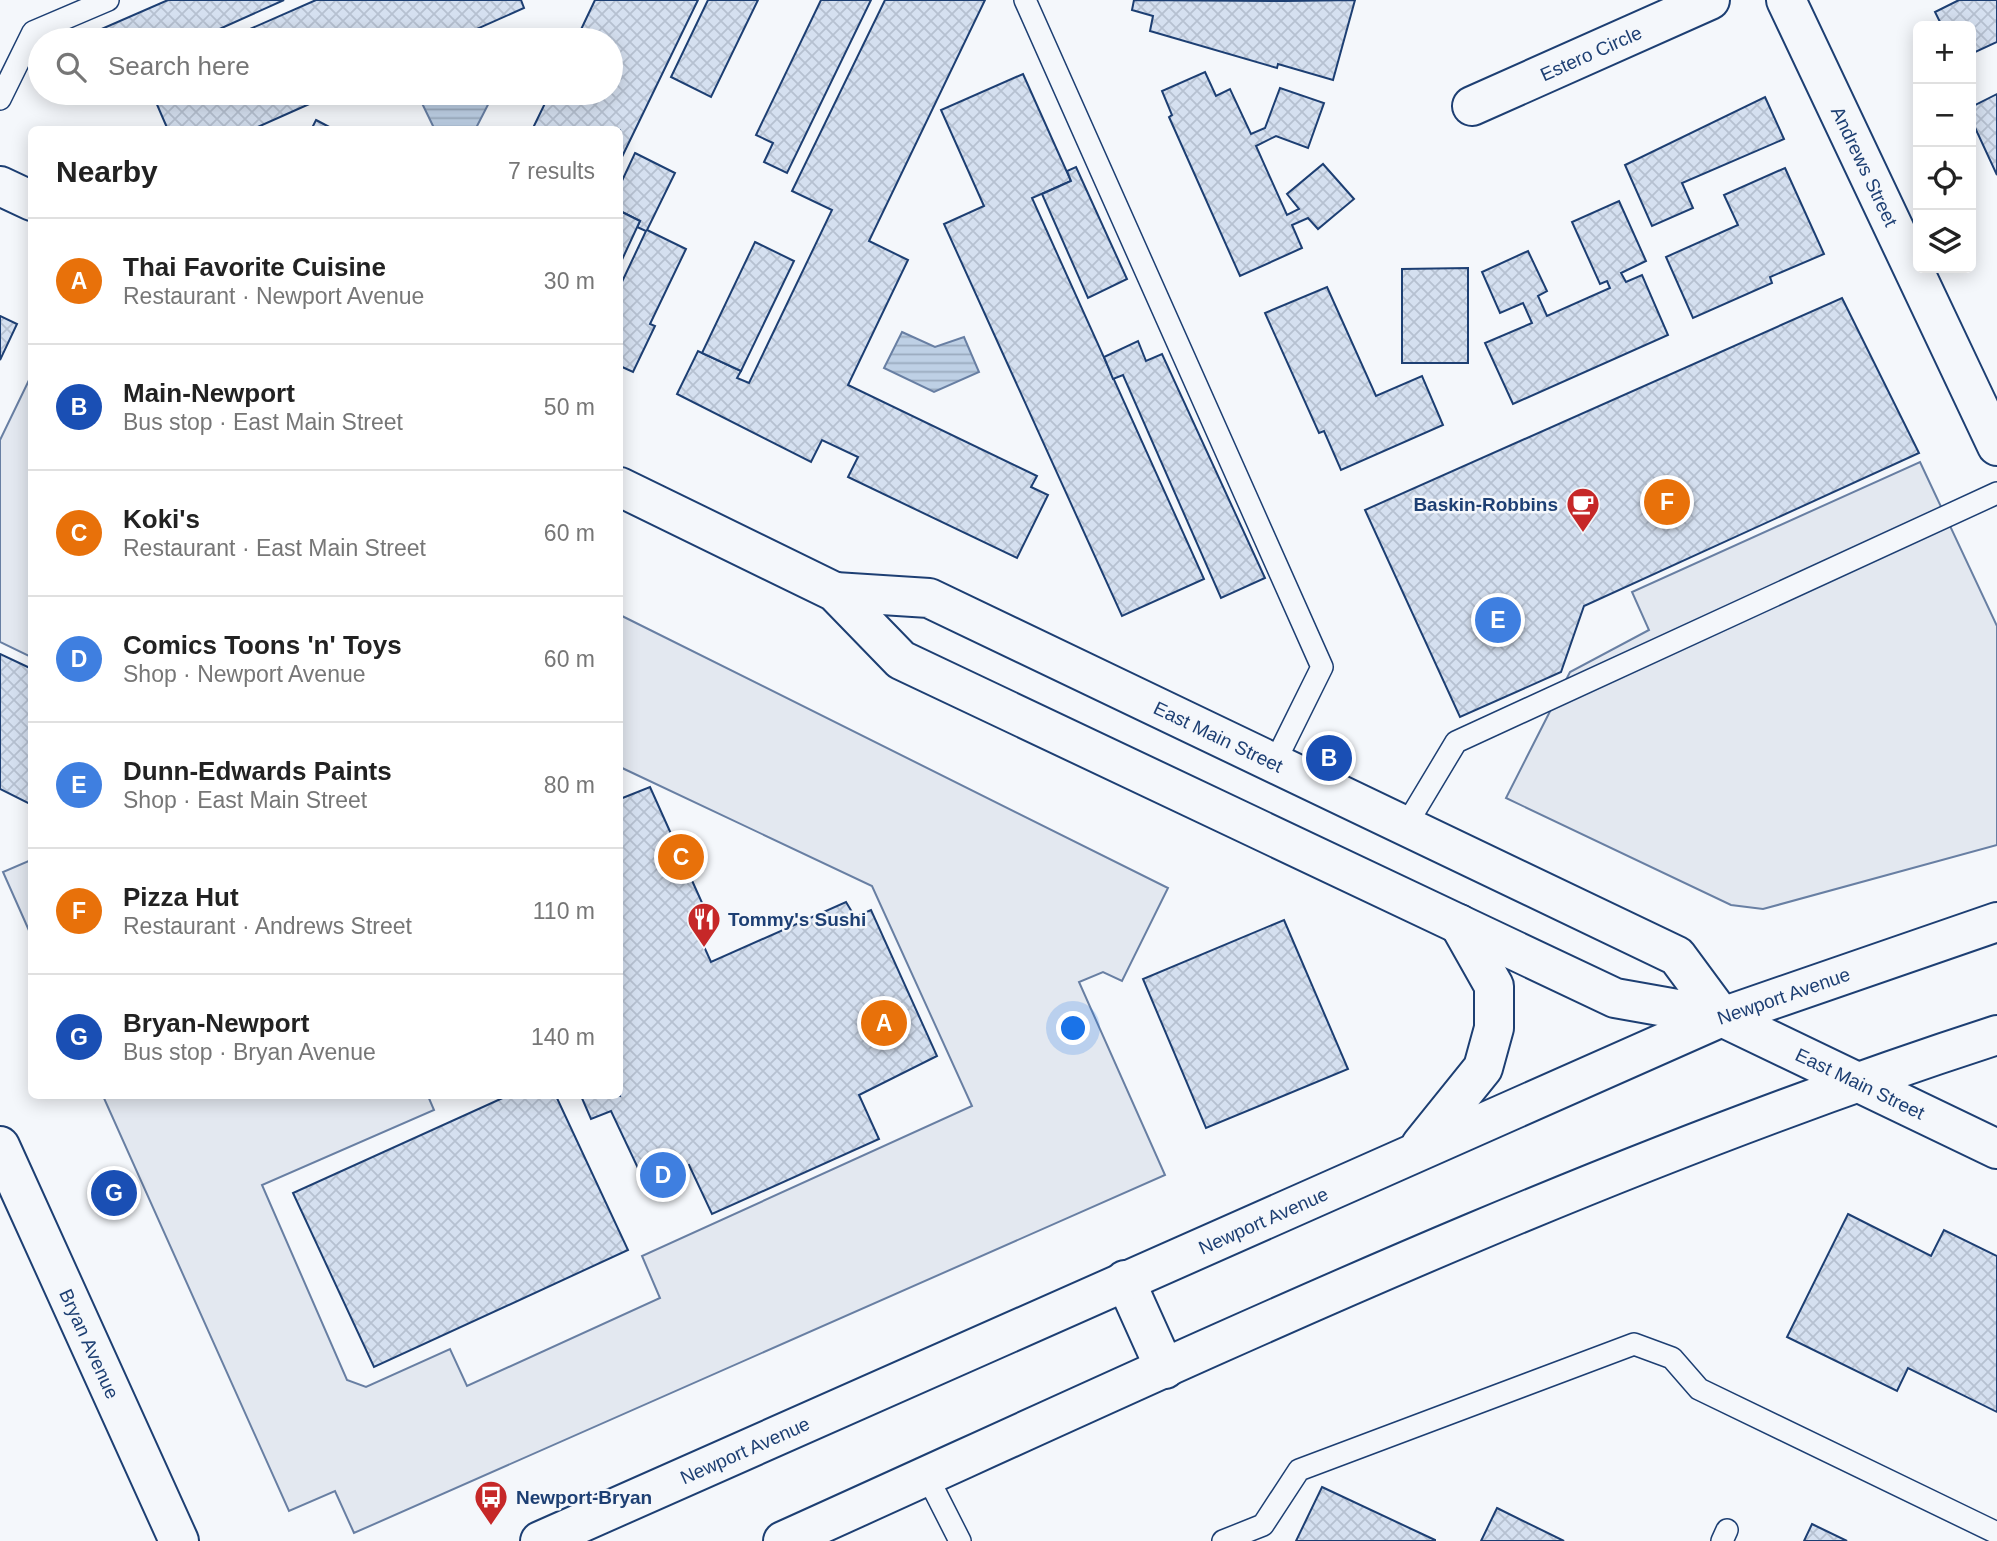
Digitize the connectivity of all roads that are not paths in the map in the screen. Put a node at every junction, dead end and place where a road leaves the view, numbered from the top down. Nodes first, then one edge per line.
1 (108, 0) edge
2 (1026, 0) edge
3 (1710, 0) edge
4 (1786, 0) edge
5 (42, 28) edge
6 (28, 42) edge
7 (0, 99) edge
8 (1472, 106) dead end
9 (0, 186) edge
10 (28, 199) edge
11 (1997, 446) edge
12 (623, 488) edge
13 (1997, 493) edge
14 (835, 592) junction
15 (1274, 764) junction
16 (1405, 827) junction
17 (1997, 922) edge
18 (1459, 924) junction
19 (1722, 1017) junction
20 (1997, 1035) edge
21 (1856, 1082) junction
22 (0, 1146) edge
23 (1997, 1149) edge
24 (1415, 1153) junction
25 (1125, 1280) junction
26 (1164, 1369) junction
27 (927, 1476) junction
28 (1997, 1533) edge
29 (179, 1541) edge
30 (540, 1541) edge
31 (783, 1541) edge
32 (960, 1541) edge
33 (1223, 1541) edge

1 - 5 lane
2 - 15 lane
3 - 8 main road, Estero Circle
4 - 11 main road, Andrews Street
6 - 7 lane
9 - 10 main road
12 - 14 main road, East Main Street
13 - 16 lane
14 - 15 main road, East Main Street
14 - 18 main road, East Main Street
15 - 16 main road, East Main Street
16 - 19 main road, East Main Street
17 - 19 main road, Newport Avenue
18 - 19 main road, East Main Street
18 - 24 main road
19 - 21 main road, East Main Street
19 - 24 main road, Newport Avenue
20 - 21 main road
21 - 23 main road, East Main Street
21 - 26 main road
22 - 29 main road, Bryan Avenue
24 - 25 main road, Newport Avenue
25 - 26 main road
25 - 30 main road, Newport Avenue
26 - 27 main road
27 - 31 main road
27 - 32 lane
28 - 33 lane

